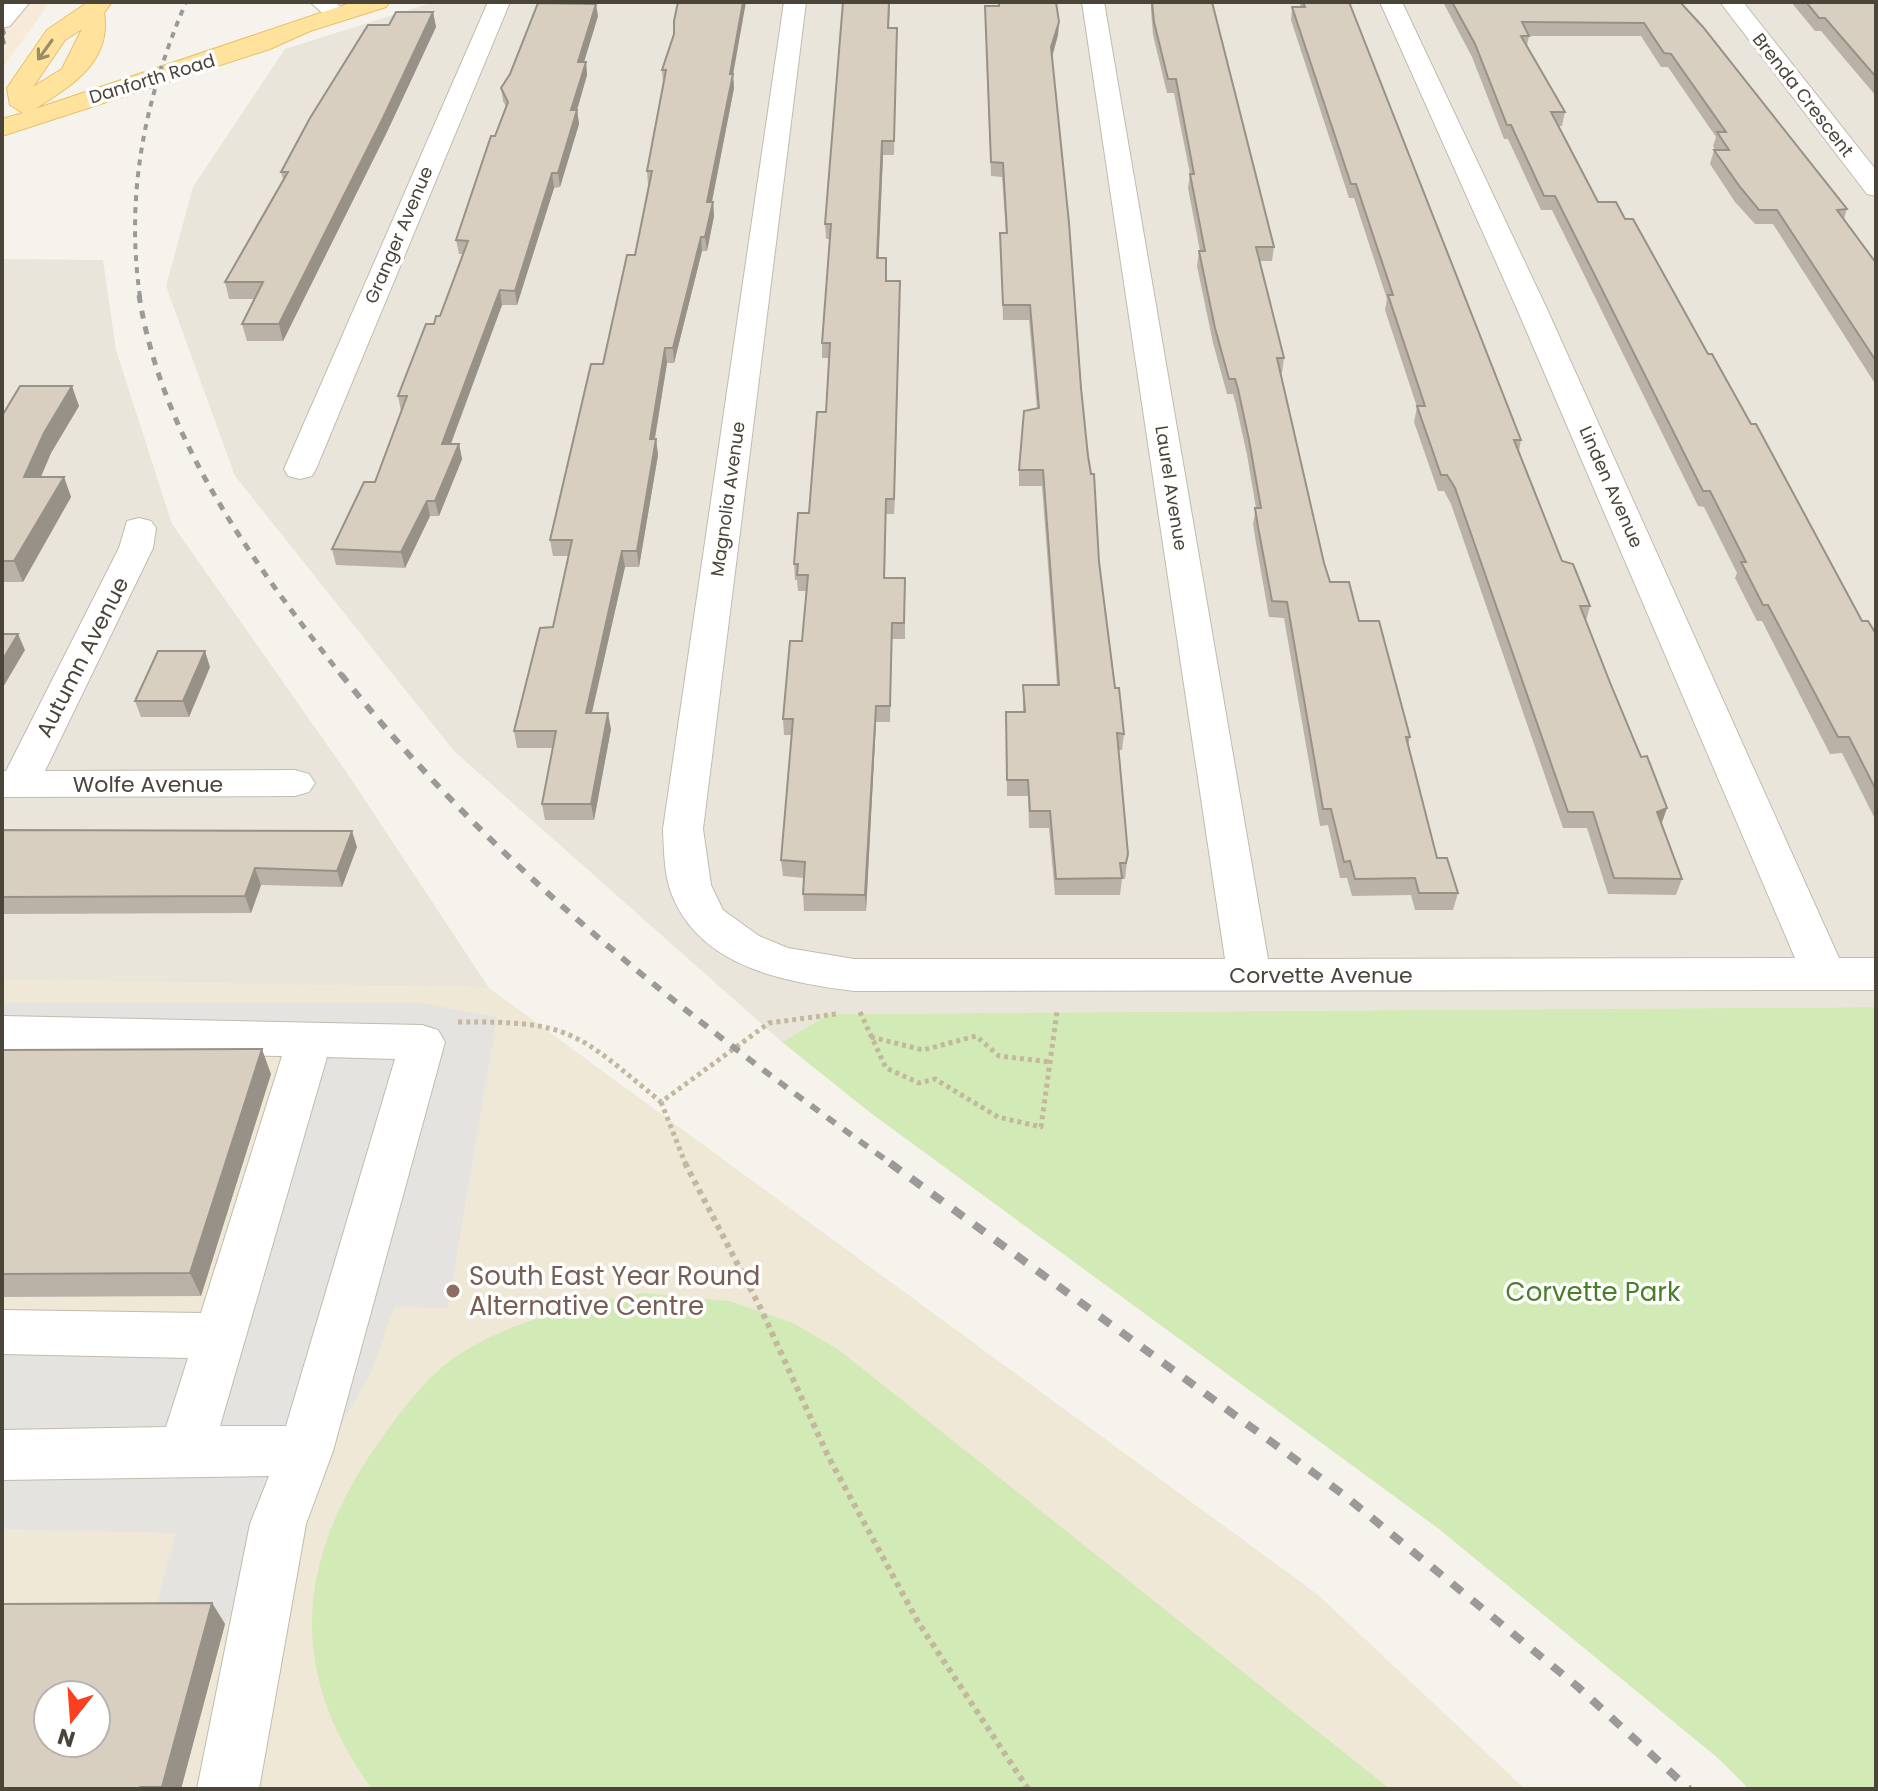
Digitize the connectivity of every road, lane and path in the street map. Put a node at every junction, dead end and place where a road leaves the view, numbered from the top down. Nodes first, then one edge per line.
1 (19, 2) edge
2 (378, 2) edge
3 (499, 2) edge
4 (795, 2) edge
5 (1093, 2) edge
6 (1391, 2) edge
7 (1731, 2) edge
8 (96, 8) edge
9 (329, 8) edge
10 (2, 21) edge
11 (7, 120) edge
12 (1876, 188) edge
13 (300, 469) dead end
14 (139, 528) dead end
15 (295, 783) dead end
16 (10, 784) edge
17 (769, 959) joint
18 (1824, 974) junction
19 (1876, 974) edge
20 (1249, 975) junction
21 (1058, 1003) dead end
22 (860, 1012) dead end
23 (795, 1017) dead end
24 (2, 1033) edge
25 (871, 1037) junction
26 (309, 1041) junction
27 (395, 1043) junction
28 (1050, 1062) junction
29 (661, 1102) junction
30 (2, 1332) edge
31 (220, 1336) junction
32 (186, 1451) junction
33 (306, 1451) junction
34 (2, 1455) edge
35 (228, 1789) edge
36 (1028, 1789) edge

1 - 10 street
2 - 9 main road, Danforth Road
3 - 13 street, Granger Avenue
4 - 17 street, Magnolia Avenue
5 - 20 street, Laurel Avenue
6 - 18 street, Linden Avenue
7 - 12 street, Brenda Crescent
8 -> 11 main road
8 - 11 main road
9 - 11 main road, Danforth Road
14 - 16 street, Autumn Avenue
15 - 16 street, Wolfe Avenue
17 - 20 street, Corvette Avenue
18 - 19 street, Corvette Avenue
18 - 20 street, Corvette Avenue
21 - 28 path
22 - 25 path
23 - 29 path
24 - 26 street
25 - 28 path
25 - 28 path
26 - 27 street
26 - 31 street
27 - 29 path
27 - 33 street
29 - 36 path
30 - 31 street
31 - 32 street
32 - 33 street
32 - 34 street
33 - 35 street

